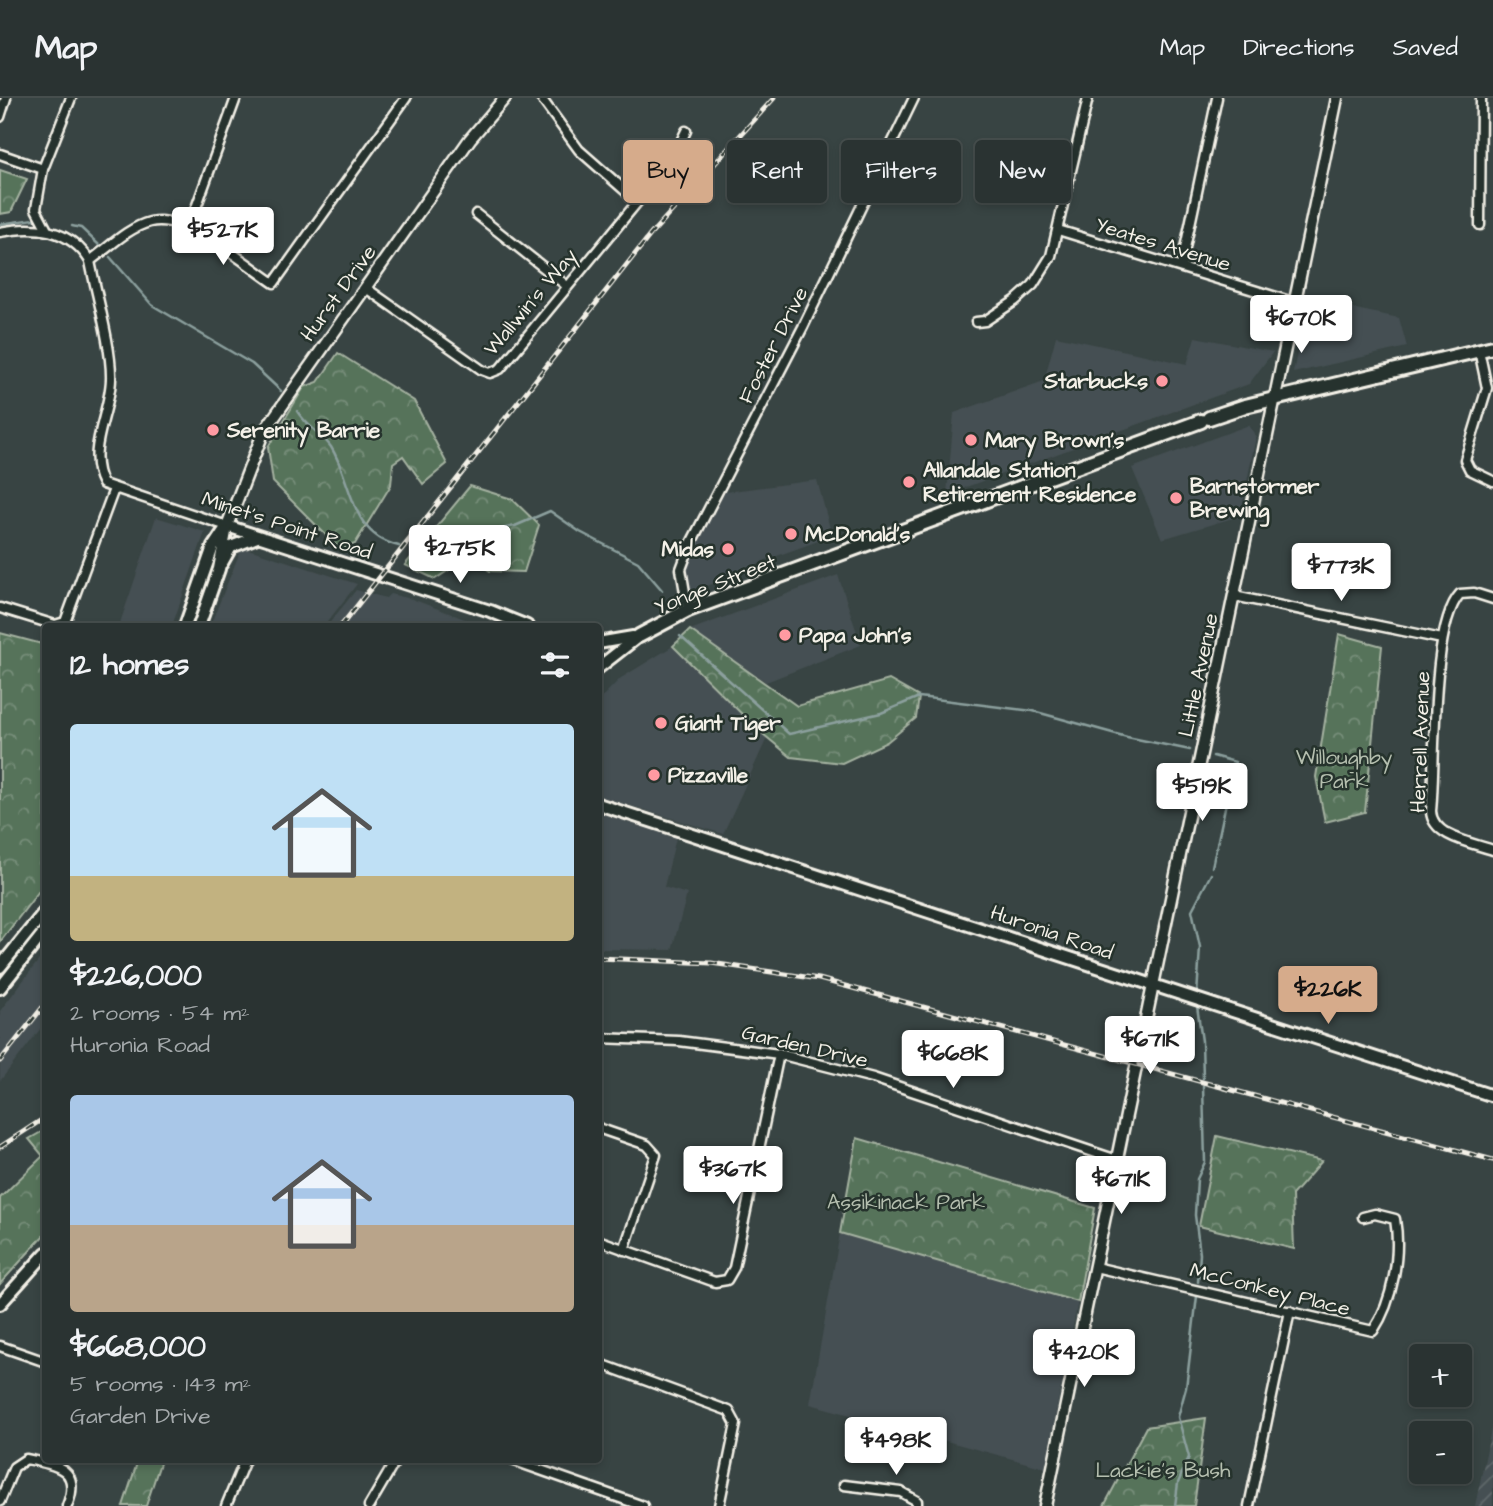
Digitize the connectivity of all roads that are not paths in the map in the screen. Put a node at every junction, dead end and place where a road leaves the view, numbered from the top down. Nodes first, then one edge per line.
1 (6, 98) edge
2 (71, 98) edge
3 (236, 98) edge
4 (406, 98) edge
5 (506, 98) edge
6 (541, 98) edge
7 (914, 98) edge
8 (1088, 98) edge
9 (1217, 98) edge
10 (1337, 98) edge
11 (1481, 98) edge
12 (0, 117) edge
13 (686, 131) dead end
14 (682, 140) edge
15 (0, 154) edge
16 (43, 169) junction
17 (623, 189) edge
18 (635, 203) edge
19 (476, 214) dead end
20 (1480, 225) dead end
21 (189, 227) junction
22 (46, 228) junction
23 (1058, 230) junction
24 (0, 232) edge
25 (90, 261) junction
26 (1181, 267) junction
27 (568, 286) junction
28 (366, 288) junction
29 (1297, 303) junction
30 (976, 322) dead end
31 (1493, 347) edge
32 (1479, 350) junction
33 (1274, 399) junction
34 (1493, 481) edge
35 (114, 489) junction
36 (227, 526) junction
37 (258, 537) junction
38 (219, 569) junction
39 (1234, 596) junction
40 (1493, 599) edge
41 (0, 608) edge
42 (688, 610) junction
43 (47, 623) edge
44 (64, 623) edge
45 (186, 623) edge
46 (200, 623) edge
47 (520, 623) edge
48 (639, 636) junction
49 (1442, 639) junction
50 (602, 642) edge
51 (602, 665) edge
52 (602, 805) edge
53 (1493, 850) edge
54 (42, 915) edge
55 (42, 935) edge
56 (0, 967) edge
57 (1153, 986) junction
58 (0, 988) edge
59 (602, 1038) edge
60 (779, 1054) junction
61 (1493, 1096) edge
62 (602, 1129) edge
63 (1116, 1160) junction
64 (1363, 1216) dead end
65 (602, 1242) edge
66 (624, 1250) junction
67 (42, 1257) edge
68 (1095, 1267) junction
69 (0, 1304) edge
70 (1290, 1311) junction
71 (0, 1346) edge
72 (42, 1361) edge
73 (602, 1364) edge
74 (244, 1463) edge
75 (394, 1463) edge
76 (521, 1463) edge
77 (844, 1485) dead end
78 (0, 1501) edge
79 (66, 1506) edge
80 (226, 1506) edge
81 (369, 1506) edge
82 (643, 1506) edge
83 (719, 1506) edge
84 (916, 1506) edge
85 (1045, 1506) edge
86 (1250, 1506) edge

1 - 12 street
2 - 16 street
3 - 21 street
4 - 21 street
5 - 28 street, Hurst Drive
6 - 17 street
7 - 42 street, Foster Drive
8 - 23 street
9 - 26 street
10 - 29 street, Little Avenue
11 - 20 street
13 - 14 street, Wallwin's Way
15 - 16 street
16 - 22 street
18 - 27 street, Wallwin's Way
19 - 27 street
21 - 25 street
22 - 24 street
22 - 25 street
23 - 26 street, Yeates Avenue
23 - 30 street
25 - 35 street
26 - 29 street, Yeates Avenue
27 - 28 street, Wallwin's Way
28 - 36 street, Hurst Drive
29 - 33 street, Little Avenue
31 - 32 main road, Yonge Street
32 - 33 main road, Yonge Street
32 - 34 street
33 - 39 street, Little Avenue
33 - 42 main road, Yonge Street
35 - 36 street, Minet's Point Road
35 - 44 street
36 - 37 main road, Minet's Point Road
36 - 38 main road
36 - 45 main road
37 - 38 main road
37 - 47 main road, Minet's Point Road
38 - 46 main road
39 - 49 street
39 - 57 street, Little Avenue
40 - 49 street, Herrell Avenue
41 - 43 street
42 - 48 main road, Yonge Street
48 - 50 main road
48 - 51 main road, Yonge Street
49 - 53 street, Herrell Avenue
52 - 57 main road, Huronia Road
54 - 56 main road
55 - 58 main road
57 - 61 main road, Huronia Road
57 - 63 street, Little Avenue
59 - 60 street, Garden Drive
60 - 63 street, Garden Drive
60 - 66 street
62 - 66 street
63 - 68 street, Little Avenue
64 - 70 street, McConkey Place
65 - 66 street
67 - 69 main road
68 - 70 street, McConkey Place
68 - 85 street, Little Avenue
70 - 86 street
71 - 72 street
73 - 83 street
74 - 80 street
75 - 81 street
76 - 82 street
77 - 84 street
78 - 79 street

